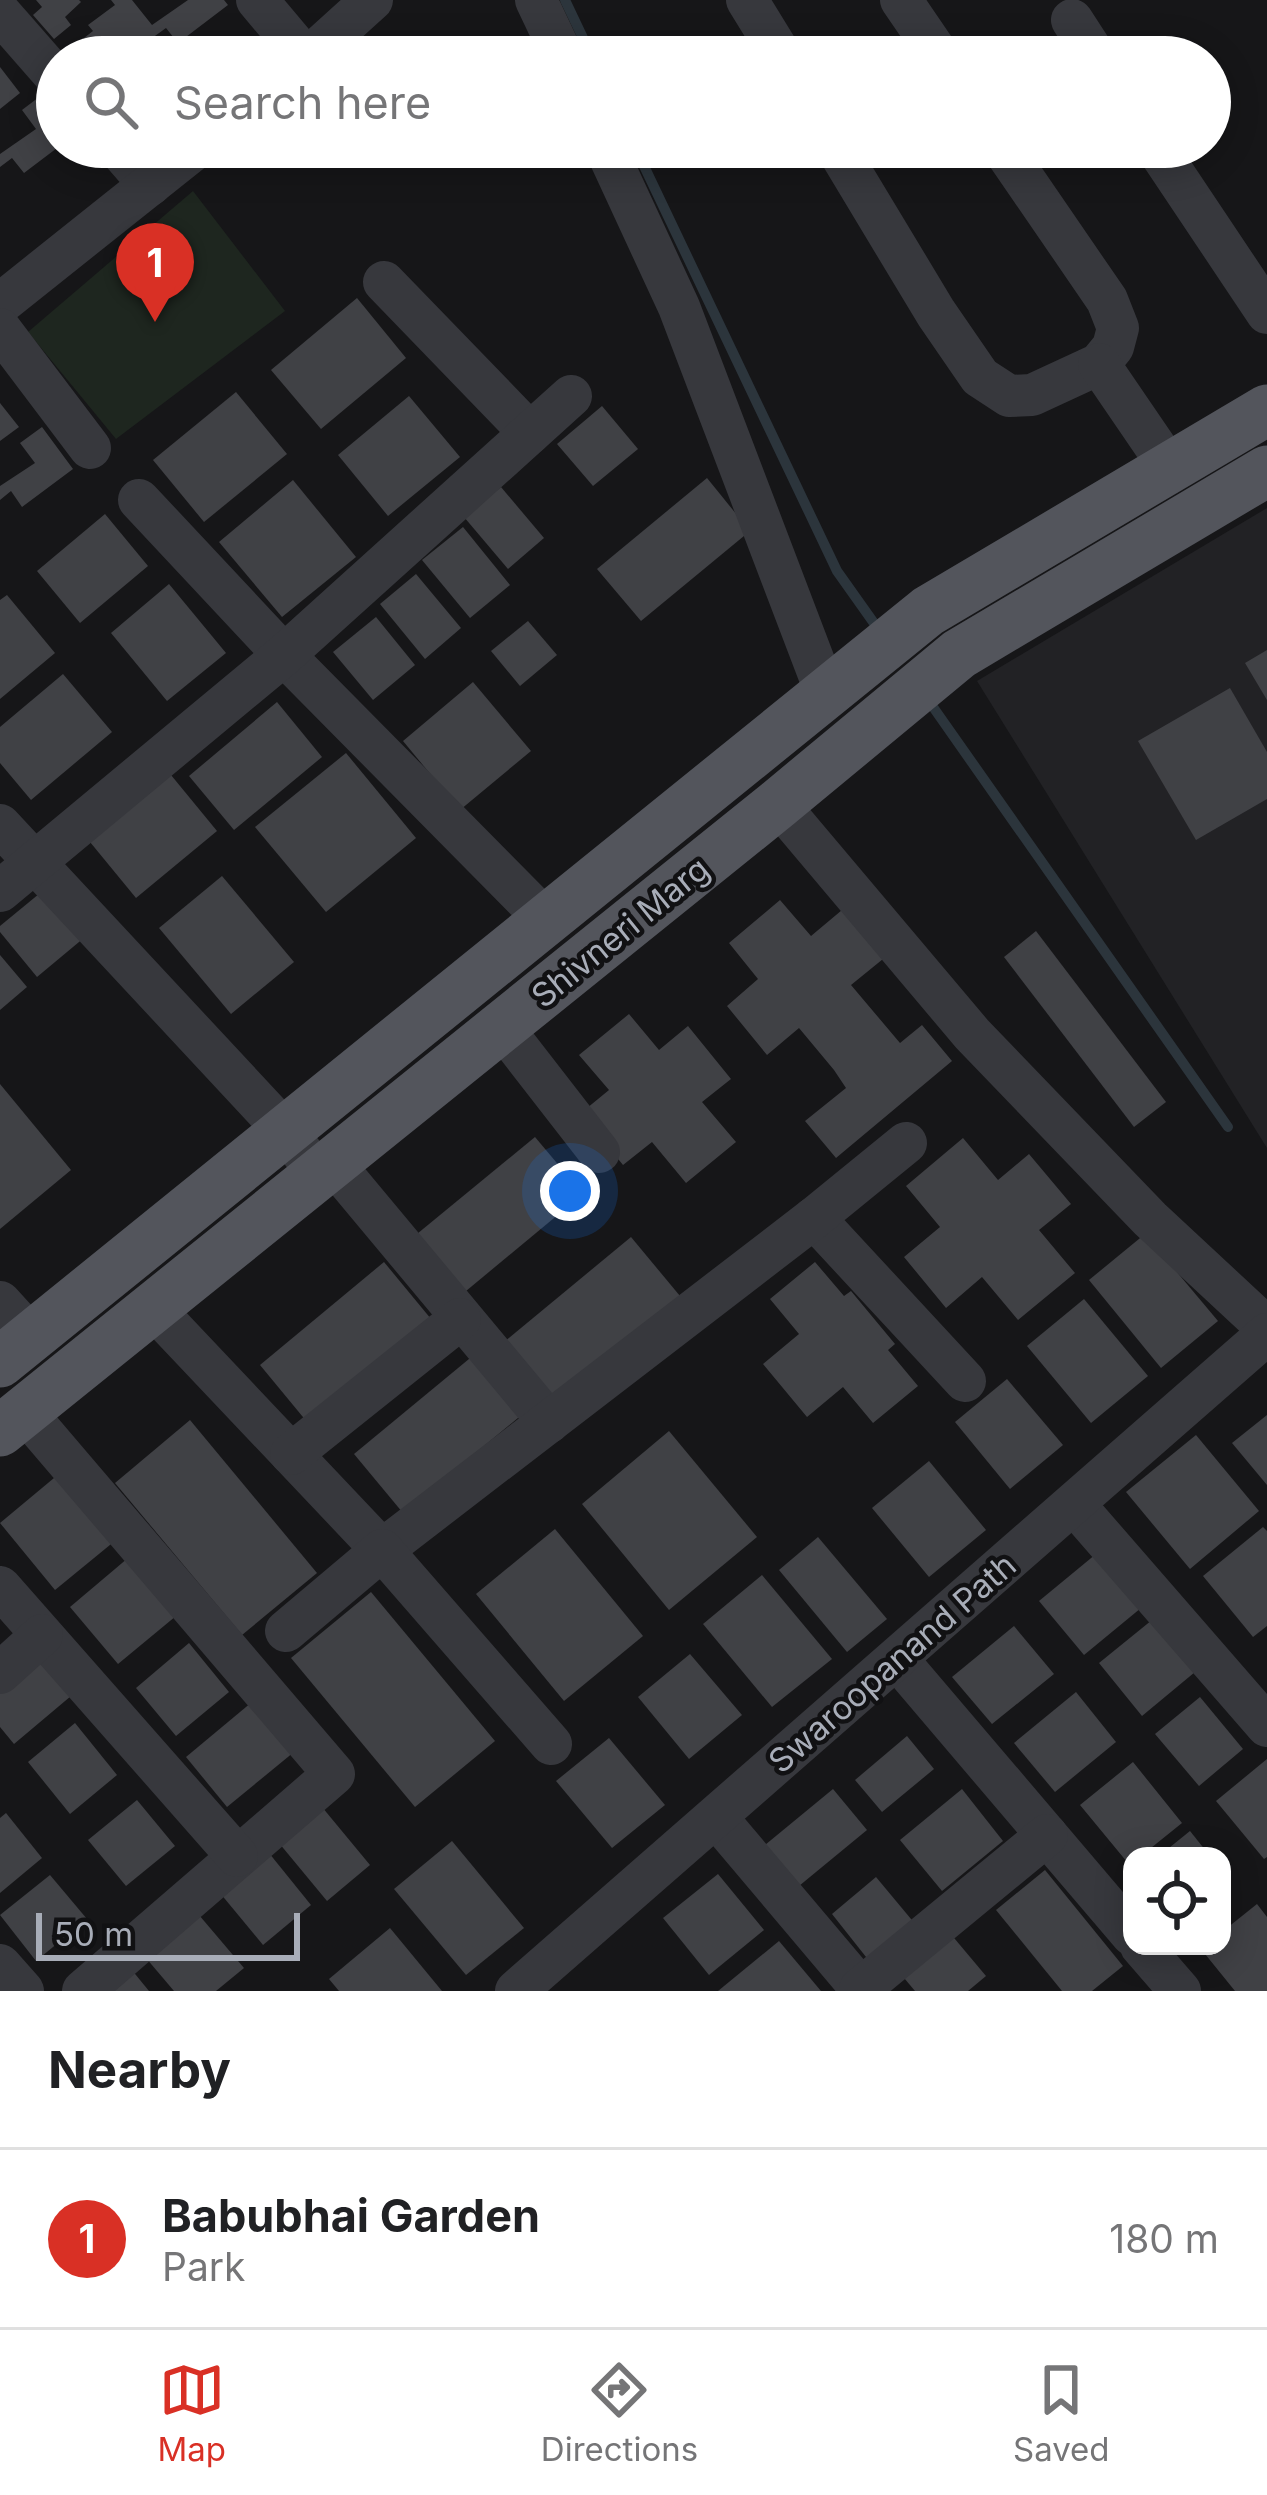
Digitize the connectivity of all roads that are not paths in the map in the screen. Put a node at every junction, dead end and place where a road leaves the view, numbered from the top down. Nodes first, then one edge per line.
1 (257, 0) edge
2 (372, 0) edge
3 (536, 0) edge
4 (747, 0) edge
5 (901, 0) edge
6 (0, 13) edge
7 (1072, 20) dead end
8 (289, 36) edge
9 (331, 36) edge
10 (552, 36) edge
11 (769, 36) edge
12 (926, 36) edge
13 (1082, 36) edge
14 (36, 54) edge
15 (135, 168) edge
16 (171, 168) edge
17 (614, 168) edge
18 (849, 168) edge
19 (1016, 168) edge
20 (1170, 168) edge
21 (150, 185) junction
22 (384, 283) dead end
23 (0, 303) edge
24 (1267, 313) edge
25 (0, 329) edge
26 (1099, 364) junction
27 (571, 396) dead end
28 (1267, 410) edge
29 (530, 433) junction
30 (90, 448) dead end
31 (1169, 468) junction
32 (1267, 471) edge
33 (139, 500) dead end
34 (284, 655) junction
35 (840, 682) junction
36 (778, 804) junction
37 (0, 825) edge
38 (33, 860) junction
39 (0, 891) edge
40 (546, 920) junction
41 (502, 1027) junction
42 (285, 1131) junction
43 (906, 1143) dead end
44 (599, 1152) dead end
45 (326, 1169) junction
46 (814, 1218) junction
47 (153, 1308) junction
48 (460, 1319) junction
49 (1267, 1331) edge
50 (10, 1333) edge
51 (965, 1381) dead end
52 (12, 1421) edge
53 (549, 1422) junction
54 (291, 1454) junction
55 (1074, 1504) junction
56 (382, 1550) junction
57 (0, 1586) edge
58 (286, 1630) dead end
59 (42, 1635) junction
60 (897, 1659) junction
61 (0, 1672) edge
62 (1267, 1726) edge
63 (551, 1744) dead end
64 (716, 1817) junction
65 (1047, 1835) junction
66 (237, 1856) junction
67 (1123, 1924) edge
68 (1150, 1955) edge
69 (0, 1965) edge
70 (529, 1987) edge
71 (861, 1990) edge
72 (23, 1991) edge
73 (83, 1991) edge
74 (1180, 1991) edge

1 - 8 street
2 - 9 street
3 - 10 street
4 - 11 street
5 - 12 street
6 - 14 street
7 - 13 street
15 - 21 street
16 - 21 street
17 - 35 street
18 - 26 street
19 - 26 street
20 - 24 street
21 - 23 street
22 - 29 street
25 - 30 street
26 - 31 street
27 - 29 street
28 - 31 main road, Shivneri Marg
29 - 34 street
31 - 35 main road, Shivneri Marg
32 - 36 main road, Shivneri Marg
33 - 34 street
34 - 38 street
34 - 40 street
35 - 40 main road, Shivneri Marg
36 - 41 main road, Shivneri Marg
36 - 49 street
37 - 38 street
38 - 39 street
38 - 42 street
40 - 42 main road, Shivneri Marg
41 - 44 street
41 - 45 main road, Shivneri Marg
42 - 45 street
42 - 50 main road, Shivneri Marg
43 - 46 street
45 - 47 main road, Shivneri Marg
45 - 48 street
46 - 51 street
46 - 53 street
47 - 52 main road, Shivneri Marg
47 - 54 street
48 - 53 street
48 - 54 street
49 - 55 street, Swaroopanand Path
52 - 66 street
53 - 56 street
54 - 56 street
55 - 60 street, Swaroopanand Path
55 - 62 street
56 - 58 street
56 - 63 street
57 - 59 street
59 - 61 street
59 - 66 street
60 - 64 street, Swaroopanand Path
60 - 65 street
64 - 70 street, Swaroopanand Path
64 - 71 street
65 - 67 street
65 - 71 street
66 - 73 street
68 - 74 street
69 - 72 street

